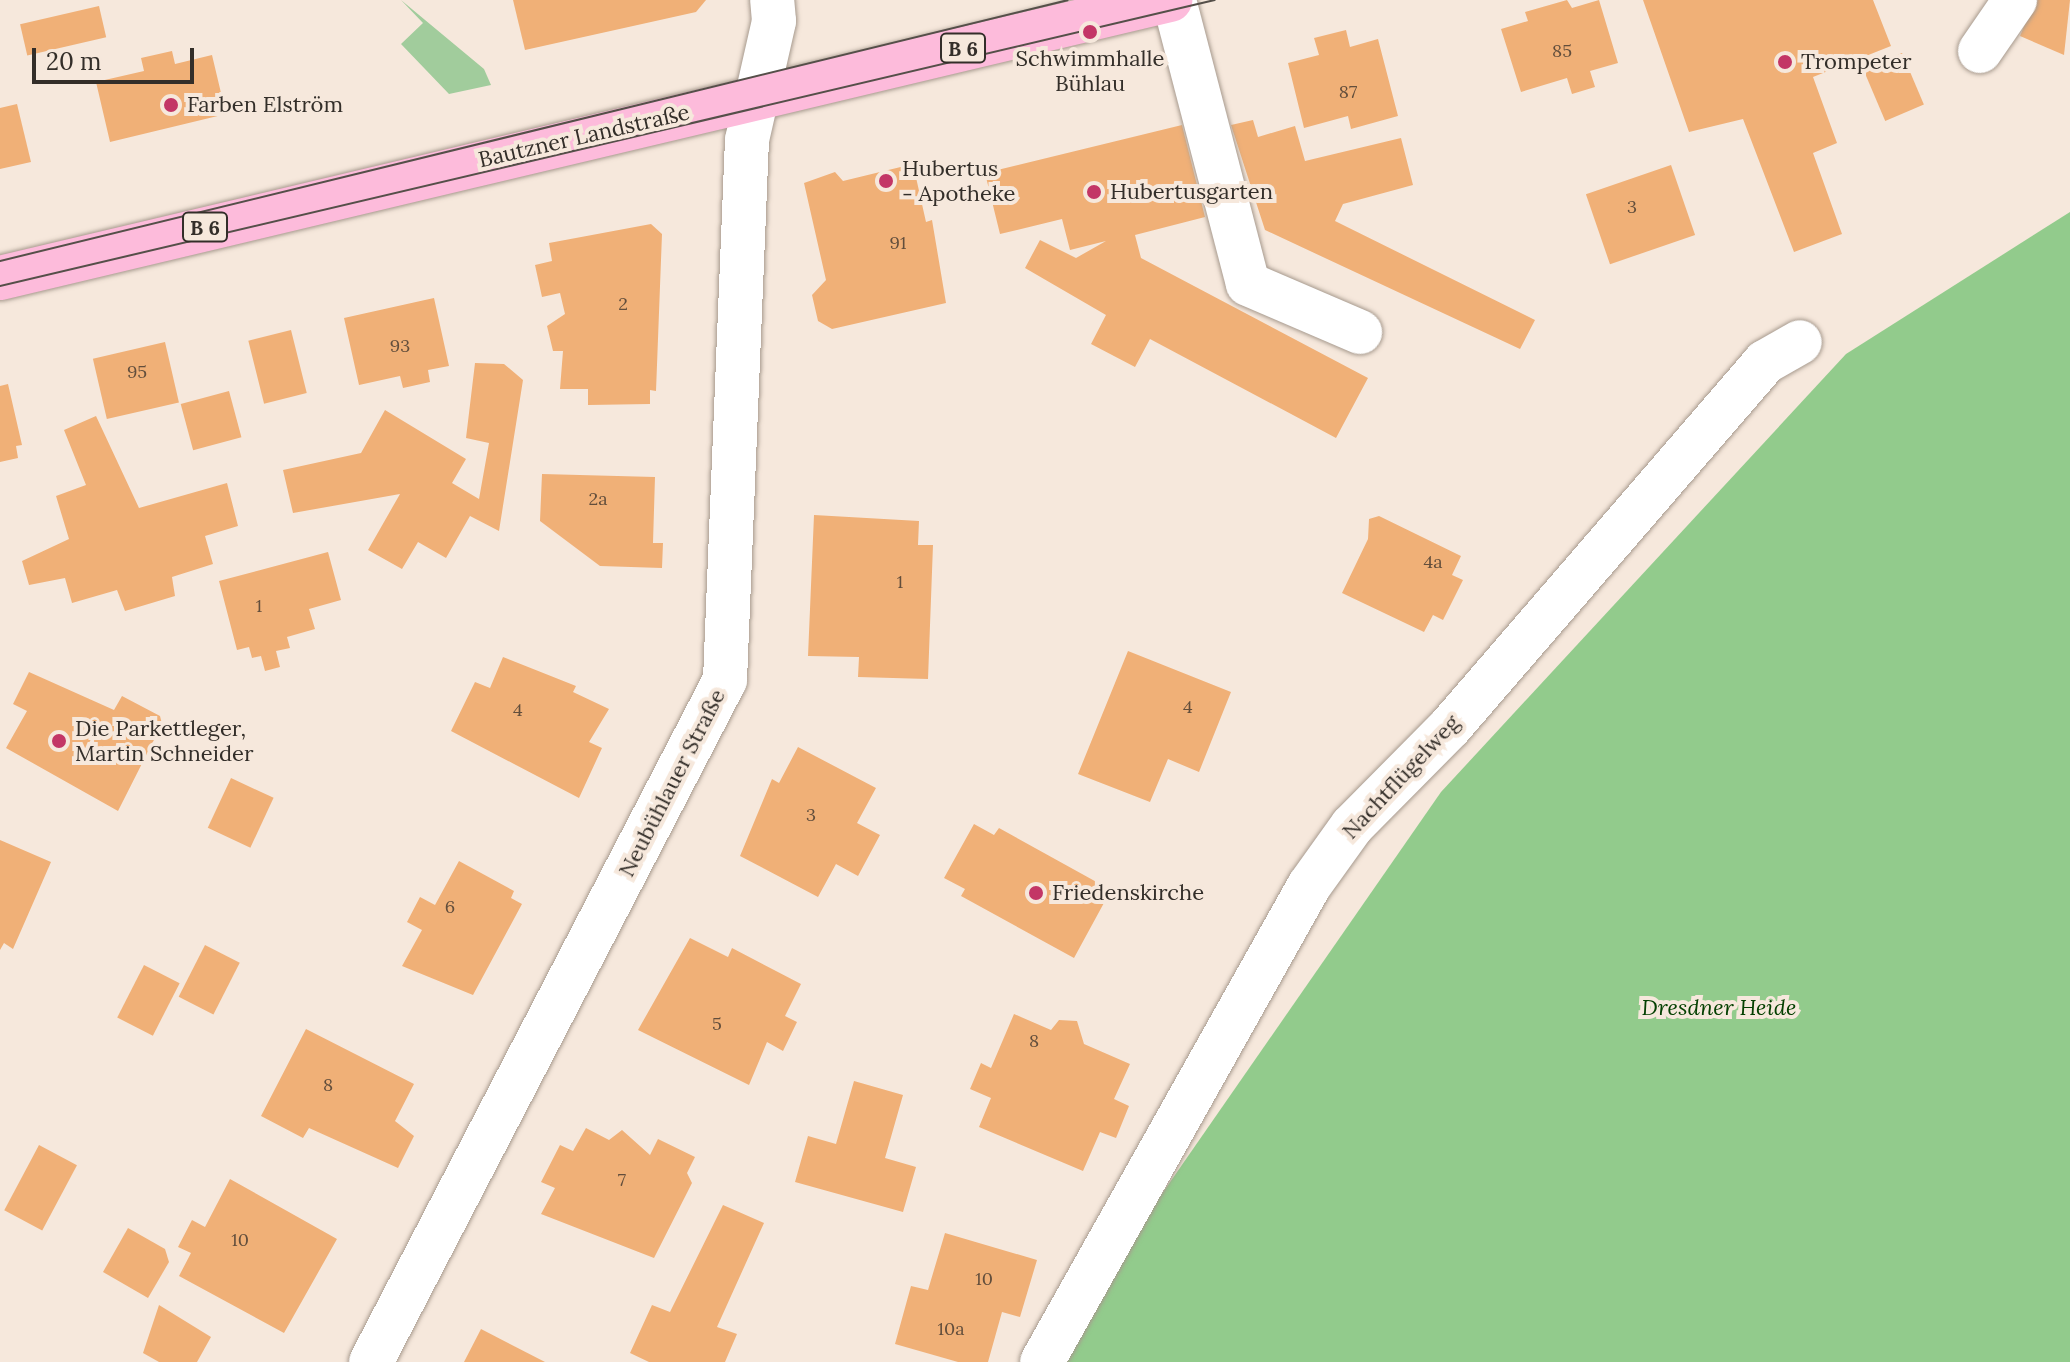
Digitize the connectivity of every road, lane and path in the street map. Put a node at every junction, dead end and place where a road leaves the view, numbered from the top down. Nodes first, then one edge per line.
1 (772, 0) edge
2 (1172, 0) edge
3 (2015, 0) edge
4 (1980, 51) dead end
5 (756, 97) junction
6 (0, 278) edge
7 (1360, 332) dead end
8 (1800, 342) dead end
9 (371, 1362) edge
10 (1042, 1362) edge

1 - 5 street, Neubühlauer Straße
2 - 5 main road, Bautzner Landstraße / B 6
2 - 7 street
3 - 4 street
5 - 6 main road, Bautzner Landstraße / B 6
5 - 9 street, Neubühlauer Straße
8 - 10 street, Nachtflügelweg

